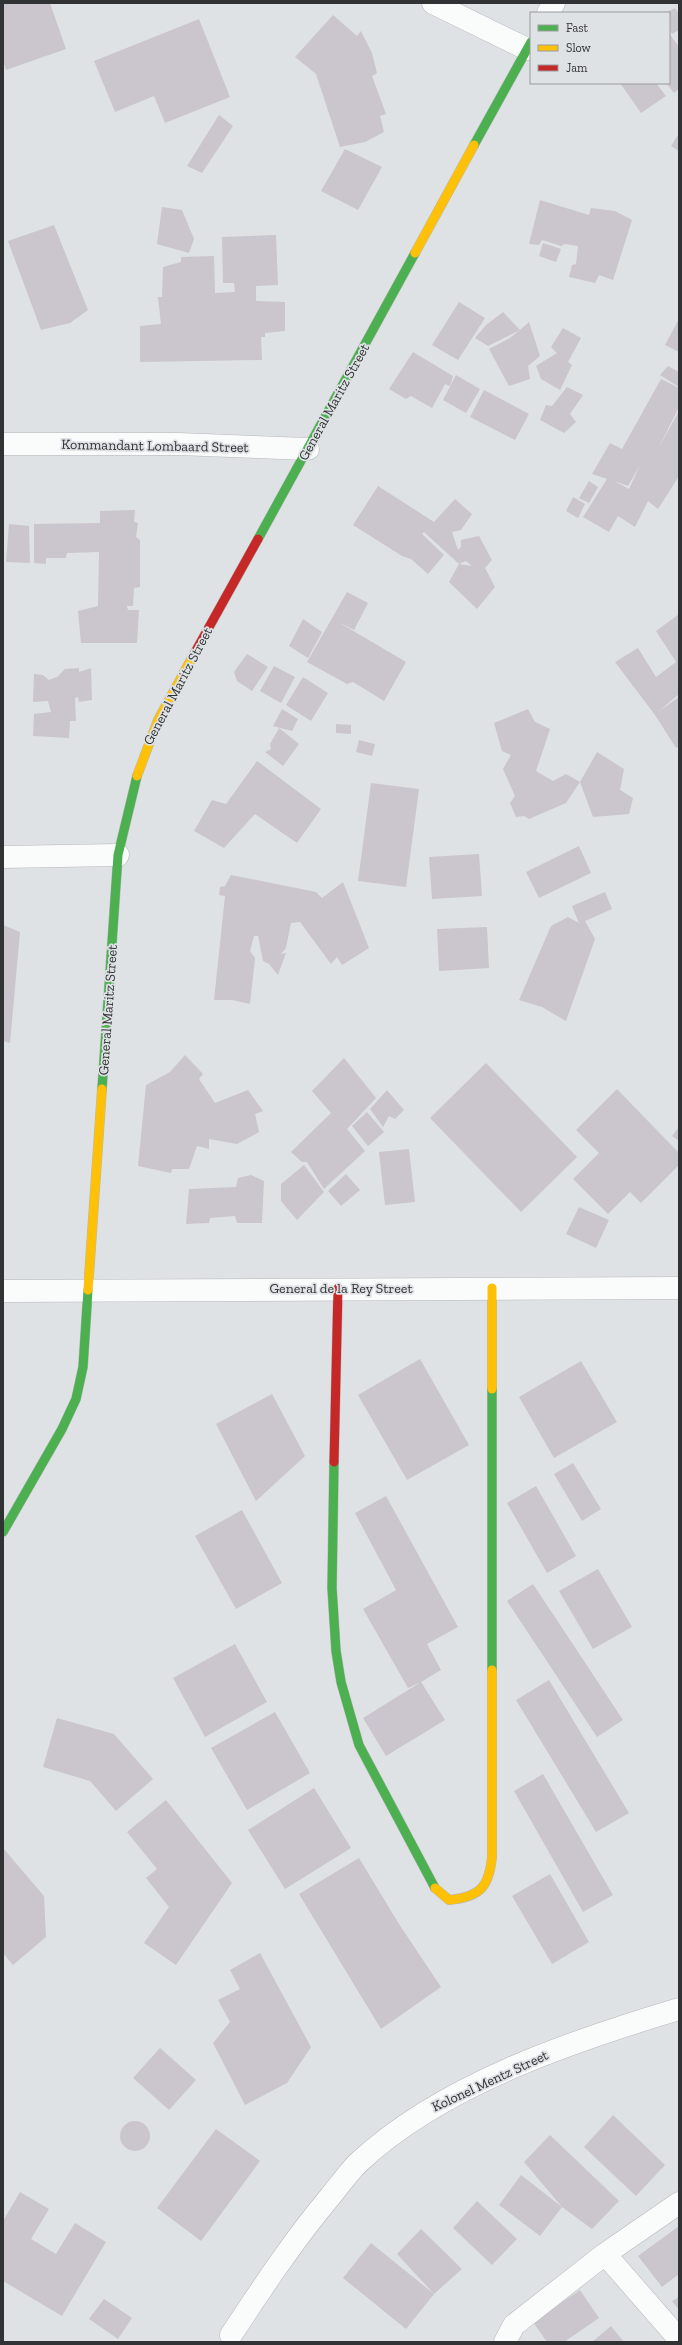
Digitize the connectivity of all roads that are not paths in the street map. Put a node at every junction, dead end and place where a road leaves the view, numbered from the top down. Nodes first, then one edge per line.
1 (433, 3) edge
2 (554, 3) edge
3 (549, 12) edge
4 (529, 46) edge
5 (3, 444) edge
6 (308, 449) junction
7 (118, 855) junction
8 (3, 857) edge
9 (338, 1288) junction
10 (492, 1288) junction
11 (679, 1288) edge
12 (3, 1290) edge
13 (90, 1290) junction
14 (3, 1532) edge
15 (679, 2009) edge
16 (679, 2203) edge
17 (605, 2254) junction
18 (231, 2335) dead end
19 (679, 2339) edge
20 (505, 2342) edge

1 - 4 street
2 - 3 street
4 - 6 street, General Maritz Street
5 - 6 street, Kommandant Lombaard Street
6 - 7 street, General Maritz Street
7 - 8 street
7 - 13 street, General Maritz Street
9 - 10 street, General de la Rey Street
9 - 10 street
9 - 13 street, General de la Rey Street
10 - 11 street, General de la Rey Street
12 - 13 street, General de la Rey Street
13 - 14 street, General Maritz Street
15 - 18 street, Kolonel Mentz Street
16 - 17 street
17 - 19 street
17 - 20 street

